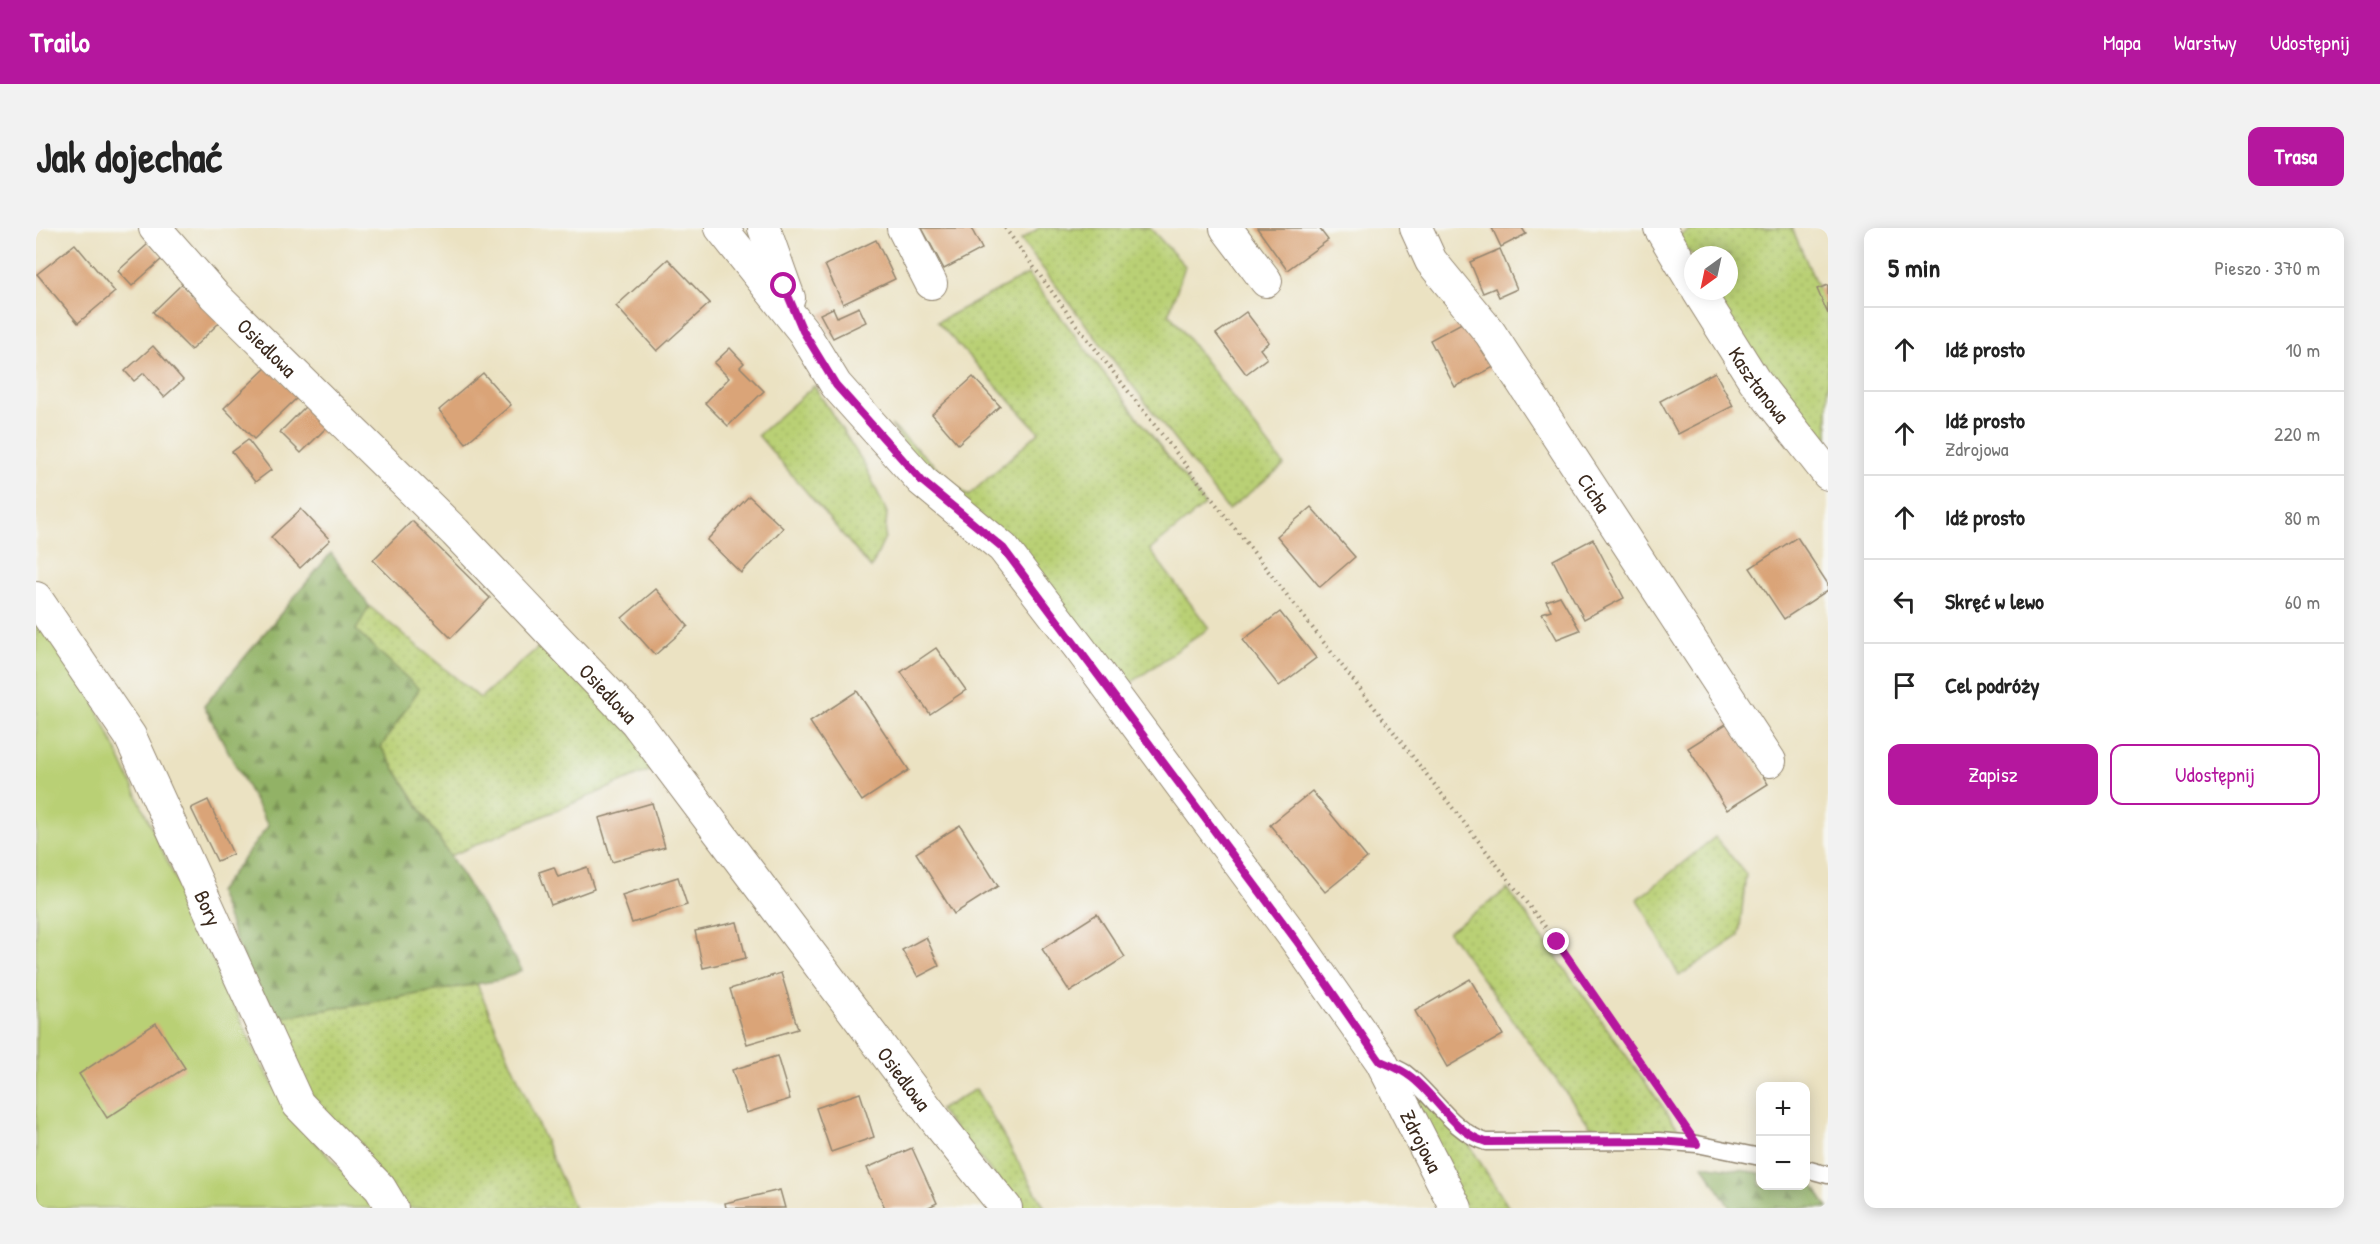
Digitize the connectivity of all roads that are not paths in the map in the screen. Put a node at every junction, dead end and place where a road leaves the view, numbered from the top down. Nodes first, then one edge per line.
1 (154, 228) edge
2 (721, 228) edge
3 (764, 228) edge
4 (903, 228) edge
5 (1226, 228) edge
6 (1416, 228) edge
7 (1660, 228) edge
8 (1684, 268) edge
9 (1266, 281) dead end
10 (931, 284) dead end
11 (1704, 300) edge
12 (803, 331) junction
13 (1828, 474) edge
14 (36, 598) edge
15 (1770, 761) dead end
16 (1380, 1061) junction
17 (1756, 1156) edge
18 (1810, 1170) edge
19 (1828, 1175) edge
20 (392, 1208) edge
21 (1006, 1208) edge
22 (1456, 1208) edge

1 - 21 street, Osiedlowa
2 - 12 street, Zdrojowa
3 - 12 street
4 - 10 street
5 - 9 street
6 - 15 street, Cicha
7 - 8 street
11 - 13 street, Kasztanowa
12 - 16 street, Zdrojowa
14 - 20 street, Bory
16 - 17 lane
16 - 22 street, Zdrojowa
18 - 19 lane

